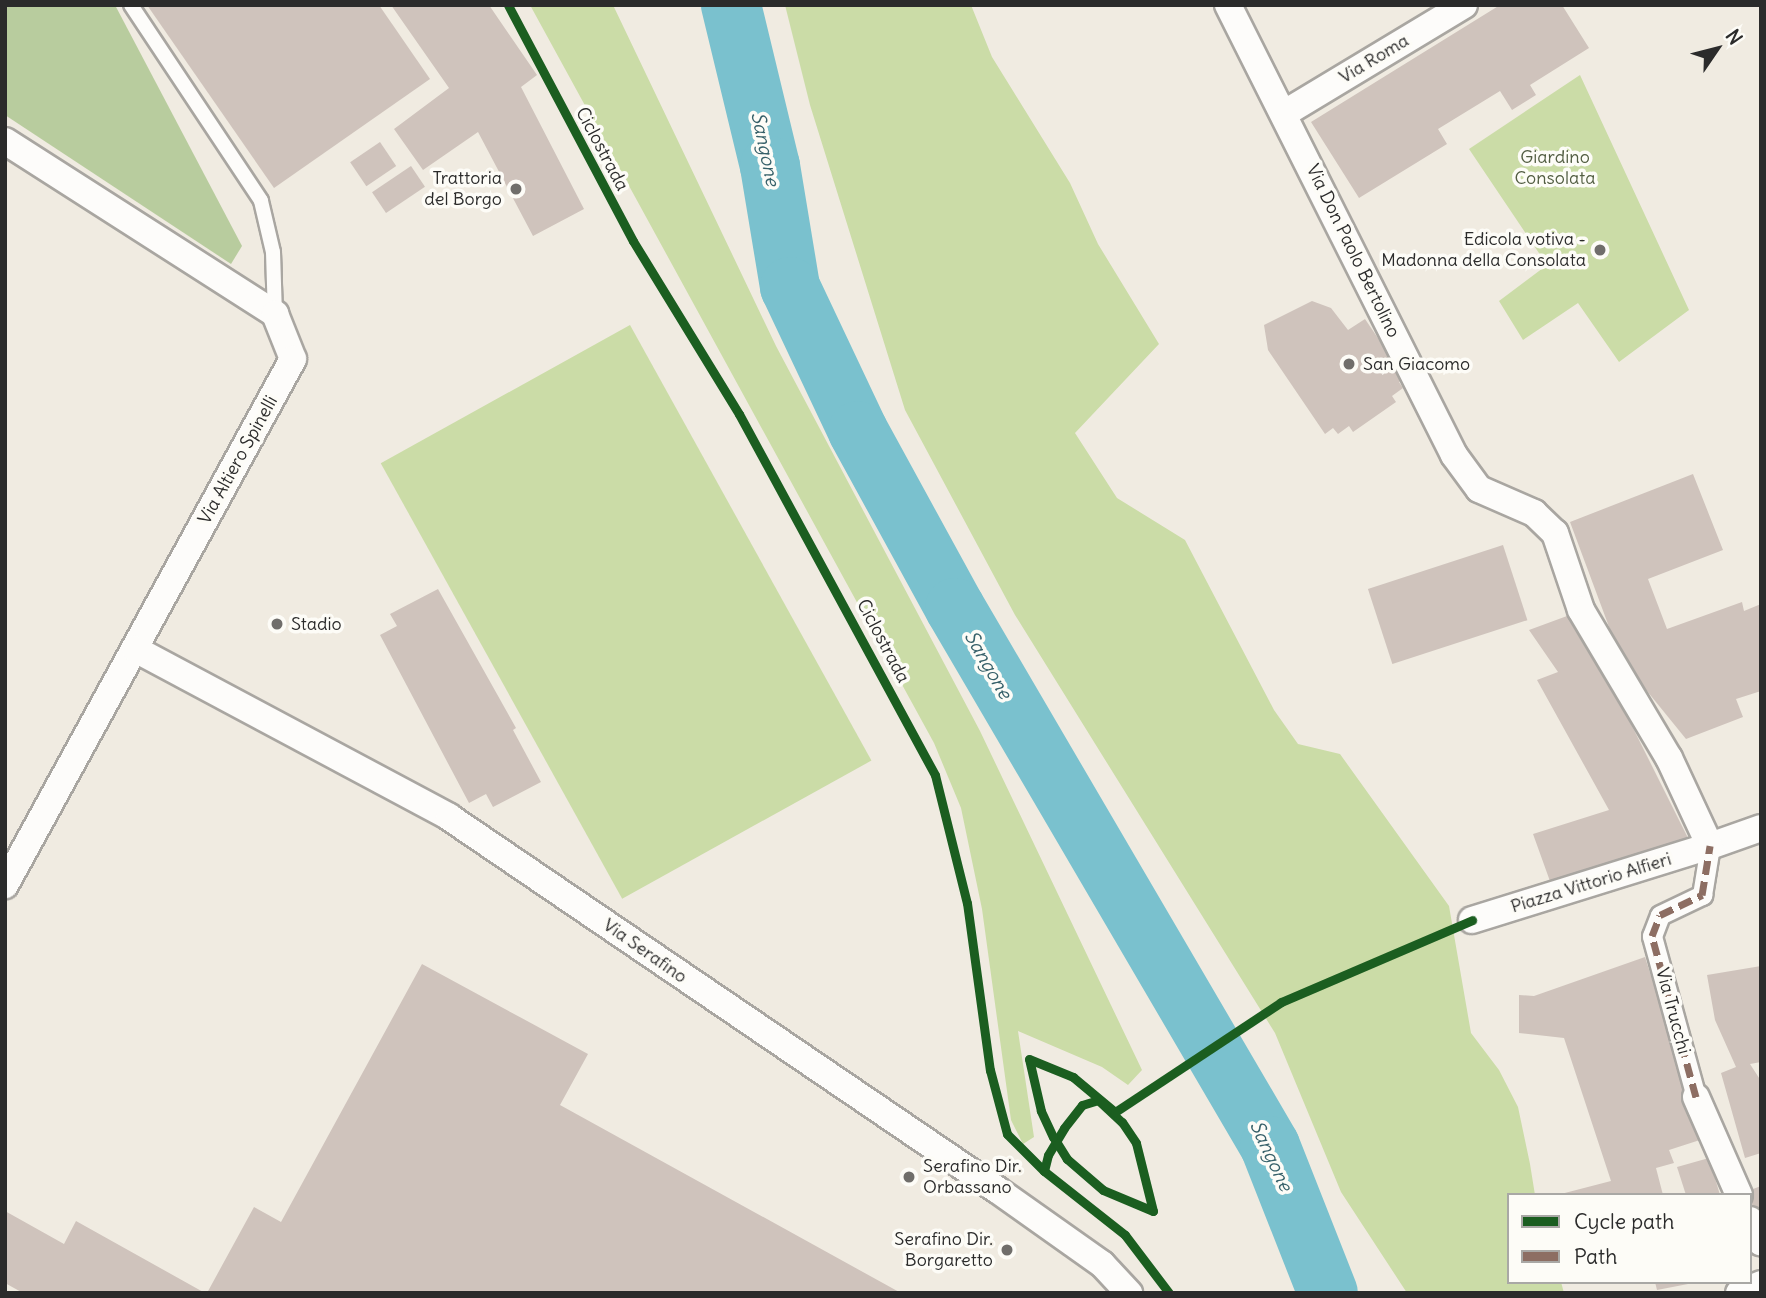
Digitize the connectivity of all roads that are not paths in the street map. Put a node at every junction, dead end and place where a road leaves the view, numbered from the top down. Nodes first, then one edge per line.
1 (131, 5) edge
2 (1228, 5) edge
3 (1464, 5) edge
4 (1285, 113) junction
5 (5, 141) edge
6 (275, 314) junction
7 (135, 649) junction
8 (1761, 828) edge
9 (1710, 846) junction
10 (5, 885) edge
11 (1472, 920) dead end
12 (1696, 1097) joint
13 (1738, 1193) edge
14 (1752, 1224) edge
15 (1761, 1243) edge
16 (1761, 1284) edge
17 (1129, 1293) edge
18 (1739, 1293) edge

1 - 6 lane
2 - 4 street, Via Don Paolo Bertolino
3 - 4 street, Via Roma
4 - 9 street, Via Don Paolo Bertolino
5 - 6 street
6 - 7 street, Via Altiero Spinelli
7 - 10 street, Via Altiero Spinelli
7 - 17 street, Via Serafino
8 - 9 street, Piazza Vittorio Alfieri
9 - 11 street, Piazza Vittorio Alfieri
9 - 12 street, Via Trucchi
12 - 13 street, Via Trucchi
14 - 15 street
16 - 18 street

